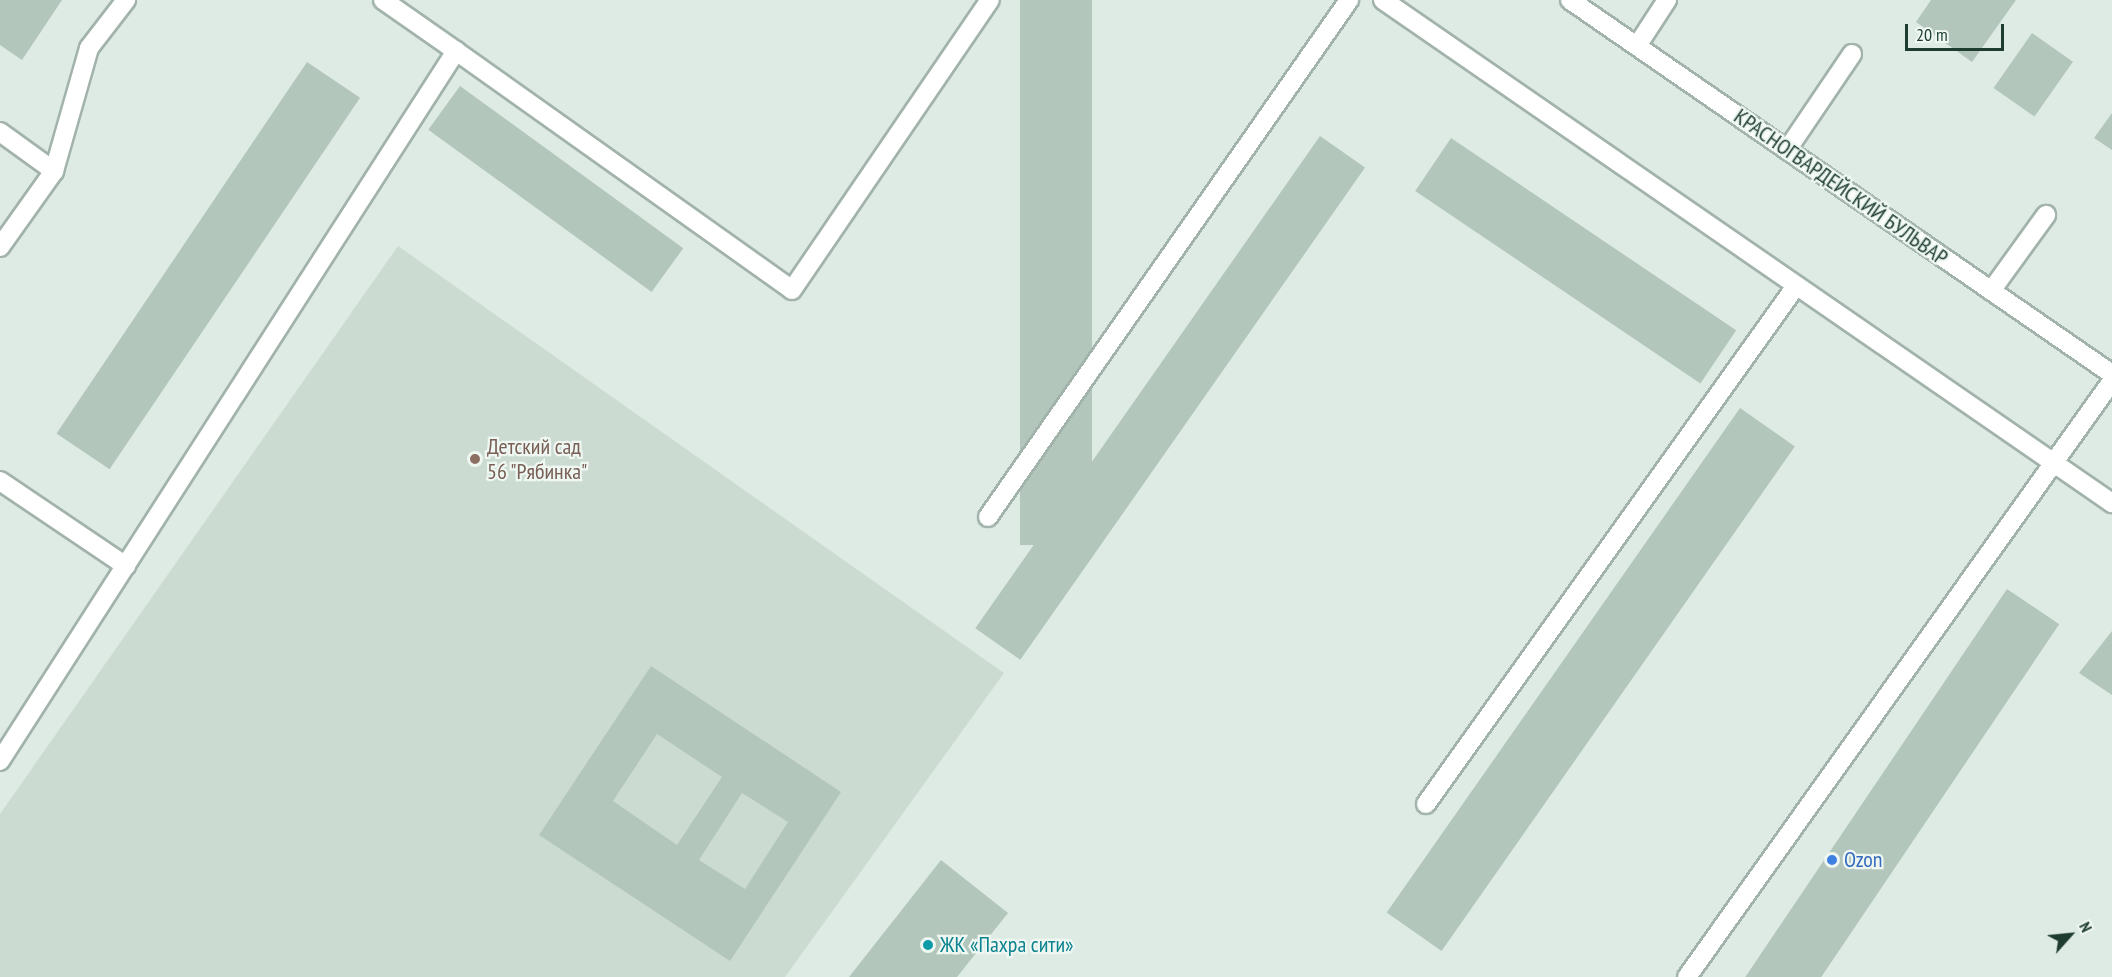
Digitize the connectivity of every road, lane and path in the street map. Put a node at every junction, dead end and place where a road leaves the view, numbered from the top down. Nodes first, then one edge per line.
1 (126, 0) edge
2 (383, 0) edge
3 (990, 0) edge
4 (1349, 0) edge
5 (1383, 0) edge
6 (1570, 0) edge
7 (1667, 0) edge
8 (1637, 46) junction
9 (456, 51) junction
10 (1852, 54) dead end
11 (0, 132) edge
12 (1787, 150) junction
13 (54, 171) junction
14 (2046, 215) dead end
15 (0, 247) edge
16 (1796, 286) junction
17 (1990, 291) junction
18 (2112, 374) edge
19 (2112, 381) edge
20 (2053, 463) junction
21 (0, 481) edge
22 (2112, 503) edge
23 (988, 517) dead end
24 (126, 566) junction
25 (0, 761) edge
26 (1426, 804) dead end
27 (1687, 977) edge

1 - 13 street
2 - 9 street
3 - 9 street
4 - 23 street
5 - 16 street
6 - 8 street, КРАСНОГВАРДЕЙСКИЙ БУЛЬВАР
7 - 8 street
8 - 12 street, КРАСНОГВАРДЕЙСКИЙ БУЛЬВАР
9 - 24 street
10 - 12 street
11 - 13 street
12 - 17 street, КРАСНОГВАРДЕЙСКИЙ БУЛЬВАР
13 - 15 street
14 - 17 street
16 - 20 street
16 - 26 street
17 - 18 street, КРАСНОГВАРДЕЙСКИЙ БУЛЬВАР
19 - 20 street
20 - 22 street
20 - 27 street
21 - 24 street
24 - 25 street

